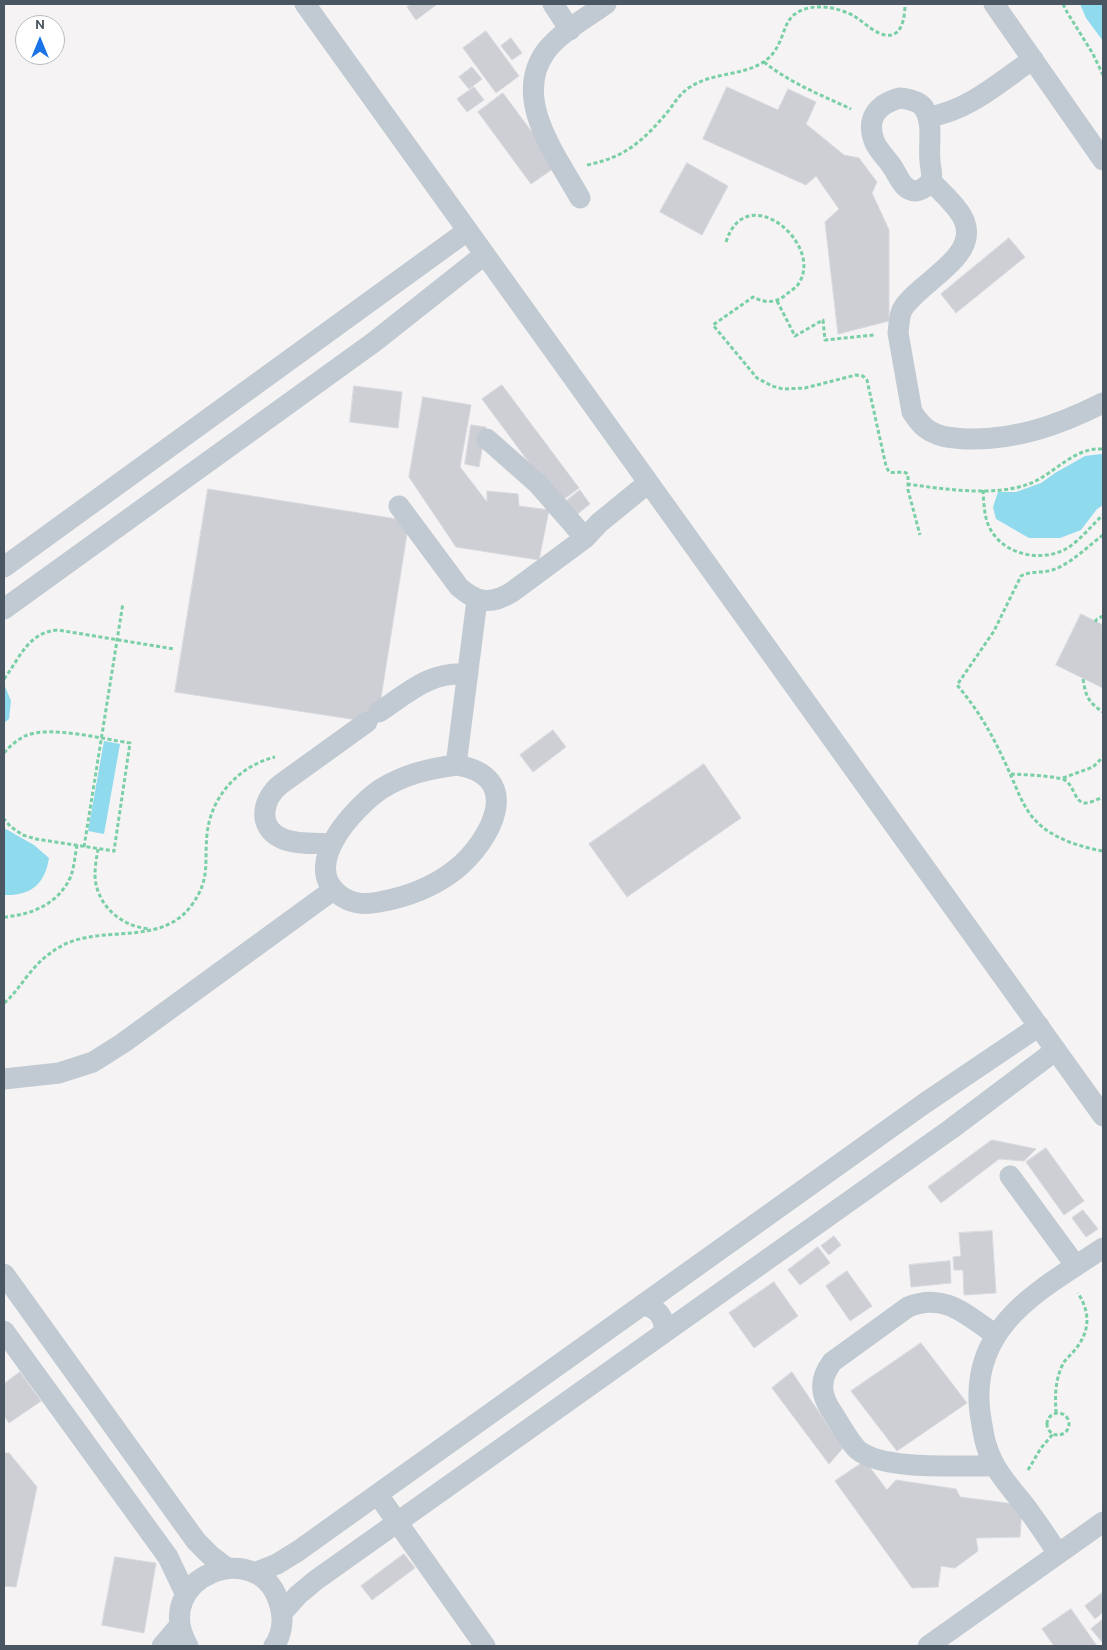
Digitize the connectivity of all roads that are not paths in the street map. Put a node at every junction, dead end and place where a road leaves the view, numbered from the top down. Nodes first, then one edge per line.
1 (305, 4) edge
2 (553, 4) edge
3 (606, 4) edge
4 (994, 4) edge
5 (570, 30) junction
6 (1033, 60) junction
7 (928, 117) junction
8 (1103, 160) edge
9 (931, 181) junction
10 (580, 198) dead end
11 (467, 232) junction
12 (484, 255) junction
13 (392, 285) junction
14 (412, 313) junction
15 (1103, 403) edge
16 (487, 439) dead end
17 (648, 483) junction
18 (399, 506) dead end
19 (585, 538) junction
20 (4, 567) edge
21 (477, 600) junction
22 (4, 609) edge
23 (468, 674) junction
24 (456, 765) junction
25 (332, 844) junction
26 (333, 890) junction
27 (1039, 1026) junction
28 (1056, 1050) junction
29 (4, 1079) edge
30 (949, 1087) junction
31 (968, 1115) junction
32 (1103, 1116) edge
33 (1010, 1176) dead end
34 (723, 1247) junction
35 (1103, 1248) edge
36 (1070, 1270) junction
37 (4, 1274) edge
38 (743, 1276) junction
39 (643, 1305) junction
40 (4, 1331) edge
41 (664, 1333) junction
42 (996, 1335) junction
43 (994, 1466) junction
44 (378, 1494) junction
45 (398, 1522) junction
46 (1103, 1522) edge
47 (1058, 1554) junction
48 (227, 1568) junction
49 (254, 1573) junction
50 (186, 1595) junction
51 (282, 1613) junction
52 (180, 1625) junction
53 (162, 1646) edge
54 (188, 1646) edge
55 (274, 1646) edge
56 (485, 1646) edge
57 (928, 1646) edge

1 - 11 street
2 - 5 street
3 - 5 street
4 - 6 street
5 - 10 street
6 - 7 street
6 - 8 street
7 - 9 street
7 - 9 street
9 - 15 street
11 - 12 street
11 - 13 street
12 - 14 street
12 - 17 street
13 - 14 street
13 - 20 street
14 - 22 street
16 - 19 street
17 - 19 street
17 - 27 street
18 - 21 street
19 - 21 street
21 - 23 street
23 - 24 street
23 - 25 street
24 - 25 street
24 - 26 street
25 - 26 street
26 - 29 street
27 - 28 street
27 - 30 street
28 - 31 street
28 - 32 street
30 - 31 street
30 - 34 street
31 - 38 street
33 - 36 street
34 - 38 street
34 - 39 street
35 - 36 street
36 - 42 street
37 - 48 street
38 - 41 street
39 - 41 street
39 - 44 street
40 - 50 street
41 - 45 street
42 - 43 street
42 - 43 street
43 - 47 street
44 - 45 street
44 - 49 street
45 - 51 street
45 - 56 street
46 - 47 street
47 - 57 street
48 - 49 street
48 - 50 street
49 - 51 street
50 - 52 street
51 - 55 street
52 - 53 street
52 - 54 street

